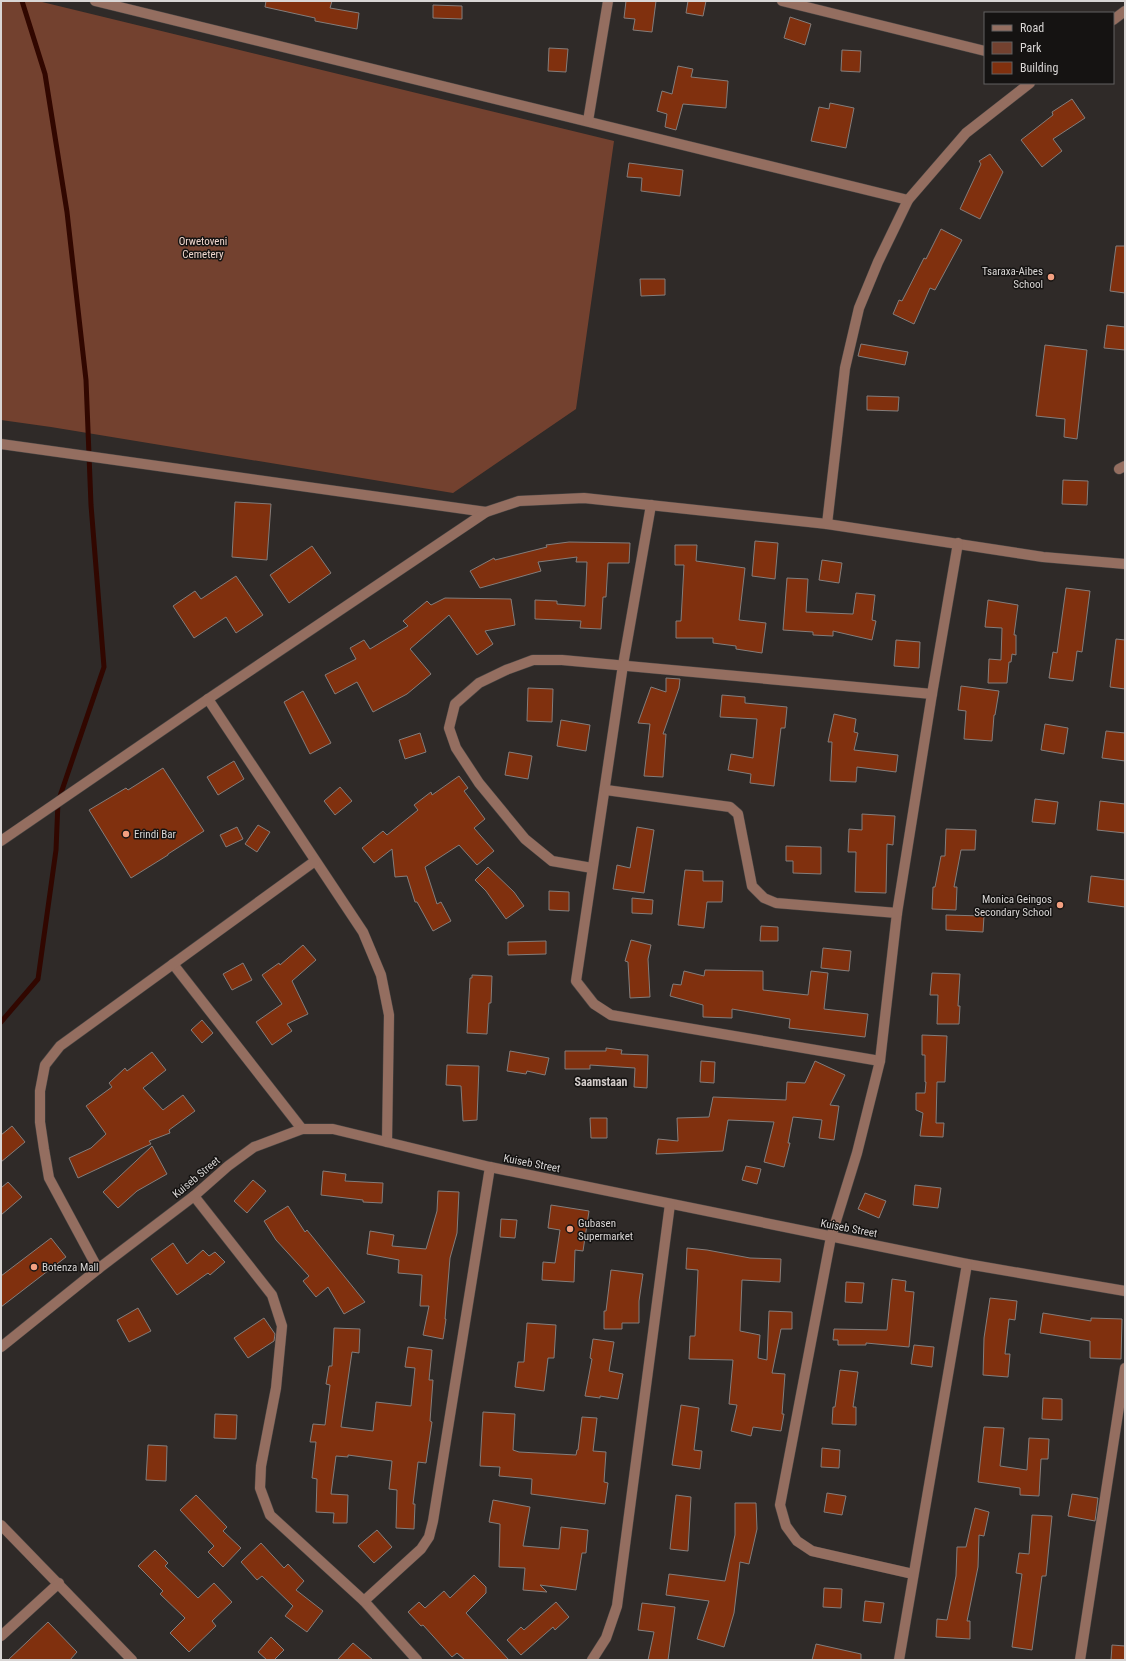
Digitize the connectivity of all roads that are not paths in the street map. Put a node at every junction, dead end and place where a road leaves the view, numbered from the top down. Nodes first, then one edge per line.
1 (95, 1) edge
2 (608, 1) edge
3 (782, 1) edge
4 (1125, 11) edge
5 (1114, 19) edge
6 (984, 51) edge
7 (1029, 84) edge
8 (588, 121) junction
9 (908, 200) junction
10 (1, 444) edge
11 (651, 505) junction
12 (486, 512) junction
13 (827, 524) junction
14 (958, 543) junction
15 (1125, 564) edge
16 (624, 665) junction
17 (932, 694) junction
18 (208, 699) junction
19 (606, 790) junction
20 (1, 841) edge
21 (314, 861) junction
22 (592, 868) junction
23 (897, 913) junction
24 (173, 964) junction
25 (880, 1061) junction
26 (302, 1129) junction
27 (387, 1142) junction
28 (490, 1167) junction
29 (194, 1196) junction
30 (670, 1204) junction
31 (832, 1237) junction
32 (967, 1264) junction
33 (98, 1270) junction
34 (1125, 1291) edge
35 (1, 1347) edge
36 (1125, 1368) edge
37 (1, 1525) edge
38 (913, 1574) junction
39 (59, 1583) junction
40 (364, 1601) junction
41 (1, 1636) edge
42 (132, 1660) edge
43 (417, 1660) edge
44 (592, 1660) edge
45 (899, 1660) edge
46 (1080, 1660) edge

1 - 8 street
2 - 8 street
3 - 6 street
4 - 5 street
7 - 9 street
8 - 9 street
9 - 13 street
10 - 12 street
11 - 12 street
11 - 13 street
11 - 16 street
12 - 18 street
13 - 14 street
14 - 15 street
14 - 17 street
16 - 17 street
16 - 19 street
16 - 22 street
17 - 23 street
18 - 20 street
18 - 21 street
19 - 22 street
19 - 23 street
21 - 24 street
21 - 27 street
22 - 25 street
23 - 25 street
24 - 26 street
24 - 33 street
25 - 31 street
26 - 27 street, Kuiseb Street
26 - 29 street, Kuiseb Street
27 - 28 street, Kuiseb Street
28 - 30 street, Kuiseb Street
28 - 40 street
29 - 33 street, Kuiseb Street
29 - 40 street
30 - 31 street, Kuiseb Street
30 - 44 street
31 - 32 street, Kuiseb Street
31 - 38 street
32 - 34 street, Kuiseb Street
32 - 38 street
33 - 35 street, Kuiseb Street
36 - 46 street
37 - 39 street
38 - 45 street
39 - 41 street
39 - 42 street
40 - 43 street

